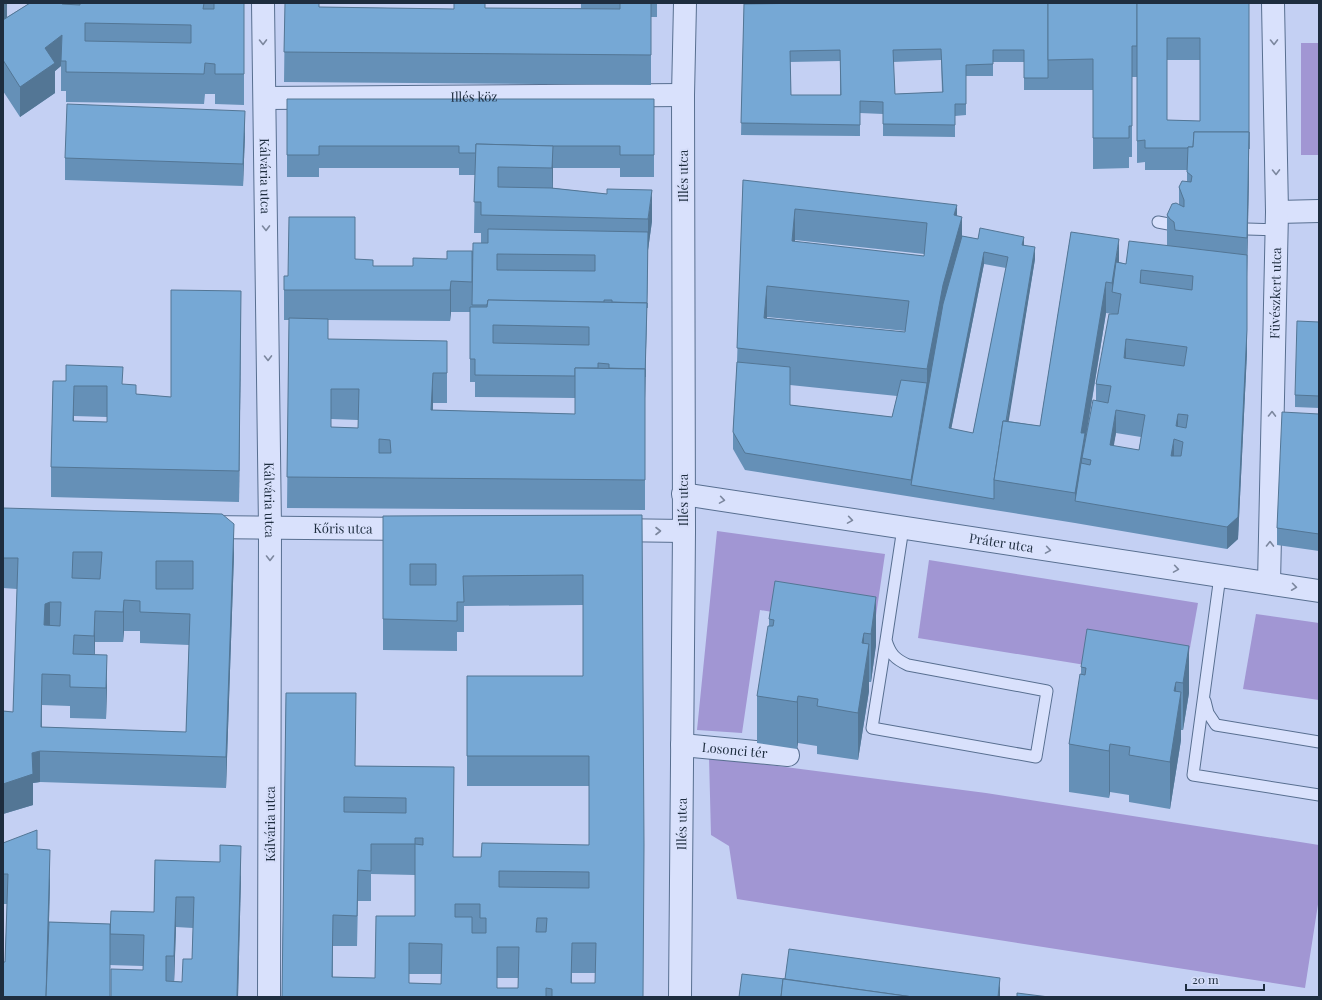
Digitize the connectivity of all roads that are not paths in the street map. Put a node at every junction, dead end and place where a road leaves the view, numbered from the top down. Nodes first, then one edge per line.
1 (263, 3) edge
2 (685, 3) edge
3 (1273, 3) edge
4 (683, 95) junction
5 (265, 98) junction
6 (1319, 211) edge
7 (1277, 221) junction
8 (1158, 222) dead end
9 (1179, 226) edge
10 (1247, 229) edge
11 (683, 494) junction
12 (184, 526) edge
13 (270, 528) junction
14 (903, 528) junction
15 (429, 529) edge
16 (588, 530) edge
17 (684, 531) junction
18 (1220, 576) junction
19 (1269, 583) junction
20 (1319, 591) edge
21 (886, 640) junction
22 (1204, 697) junction
23 (1319, 742) edge
24 (682, 745) junction
25 (788, 755) dead end
26 (1319, 795) edge
27 (269, 997) edge
28 (680, 997) edge

1 -> 5 street, Kálvária utca
2 - 4 street, Illés utca
3 -> 7 street, Füvészkert utca
4 - 5 street, Illés köz
4 - 11 street, Illés utca
5 -> 13 street, Kálvária utca
6 - 7 street
7 - 10 lane
19 -> 7 street, Füvészkert utca
8 - 9 lane
11 -> 14 street, Práter utca
11 - 17 street, Illés utca
12 - 13 street, Kőris utca
13 - 15 street, Kőris utca
13 -> 27 street, Kálvária utca
14 -> 18 street, Práter utca
14 - 21 lane
16 -> 17 street
17 - 24 street, Illés utca
18 - 19 street, Práter utca
18 - 22 lane
19 -> 20 street, Práter utca
21 - 21 lane
22 - 23 lane
22 - 26 lane
24 - 25 street, Losonci tér
24 - 28 street, Illés utca

